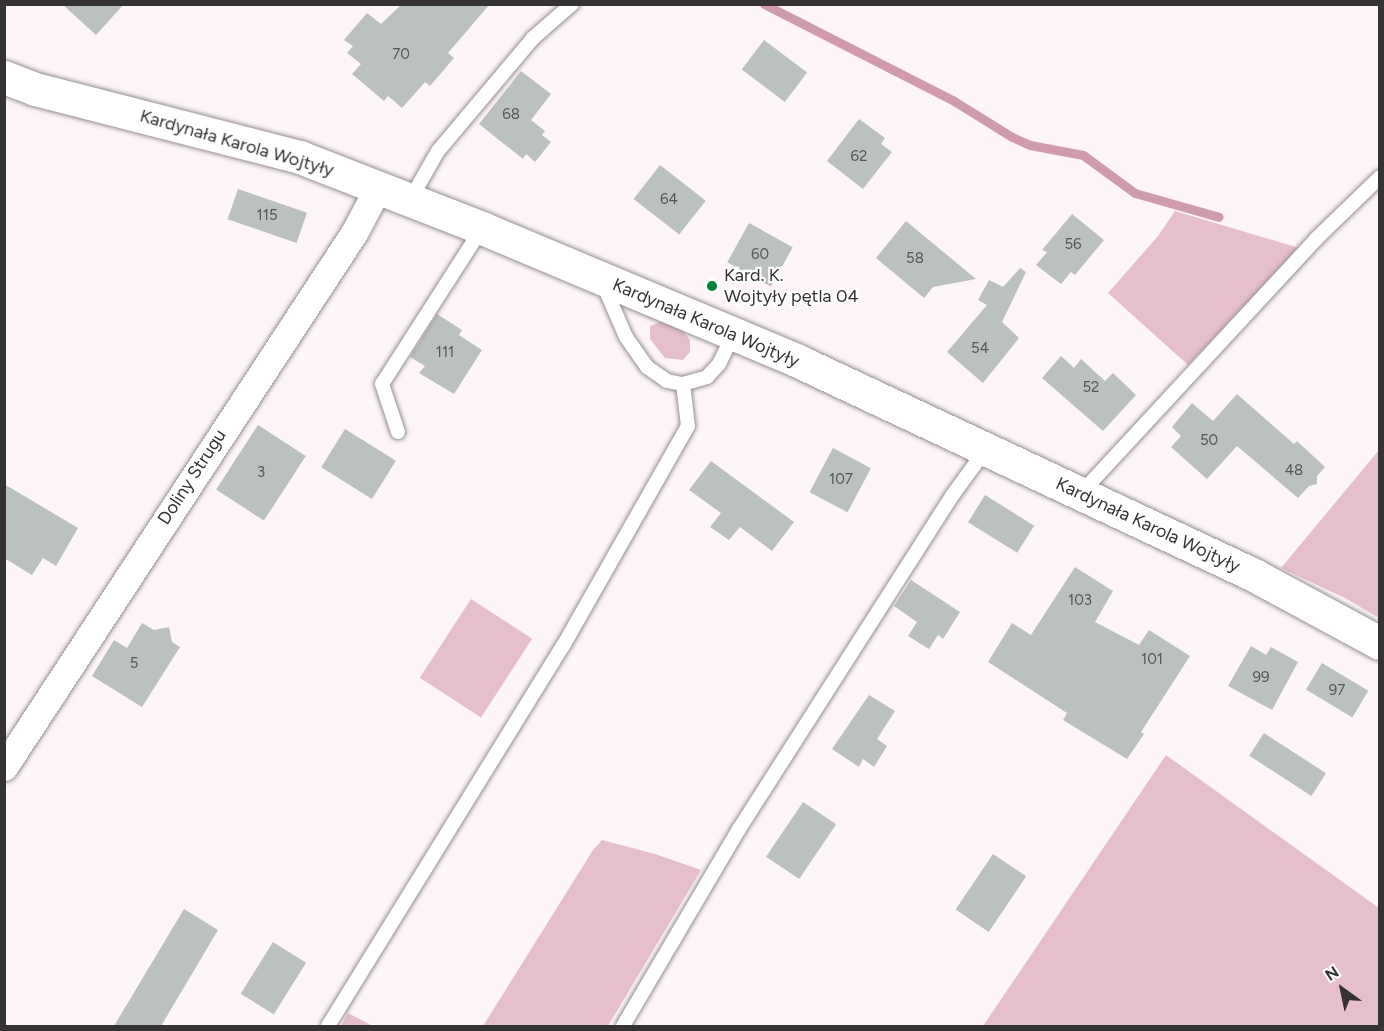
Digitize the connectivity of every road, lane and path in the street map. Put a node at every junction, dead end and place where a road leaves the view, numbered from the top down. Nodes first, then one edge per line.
1 (572, 4) edge
2 (4, 77) edge
3 (1380, 177) edge
4 (379, 186) junction
5 (410, 200) junction
6 (482, 228) junction
7 (601, 279) junction
8 (733, 335) junction
9 (683, 384) junction
10 (398, 432) dead end
11 (986, 449) junction
12 (1081, 494) junction
13 (1380, 643) edge
14 (4, 767) edge
15 (328, 1026) edge
16 (623, 1026) edge

1 - 5 lane
2 - 4 street, Kardynała Karola Wojtyły
3 - 12 lane
4 - 5 street, Kardynała Karola Wojtyły
4 - 14 street, Doliny Strugu
5 - 6 street, Kardynała Karola Wojtyły
6 - 7 street, Kardynała Karola Wojtyły
6 - 10 lane
7 - 8 street, Kardynała Karola Wojtyły
7 - 9 lane
8 - 9 lane
8 - 11 street, Kardynała Karola Wojtyły
9 - 15 lane
11 - 12 street, Kardynała Karola Wojtyły
11 - 16 lane
12 - 13 street, Kardynała Karola Wojtyły

